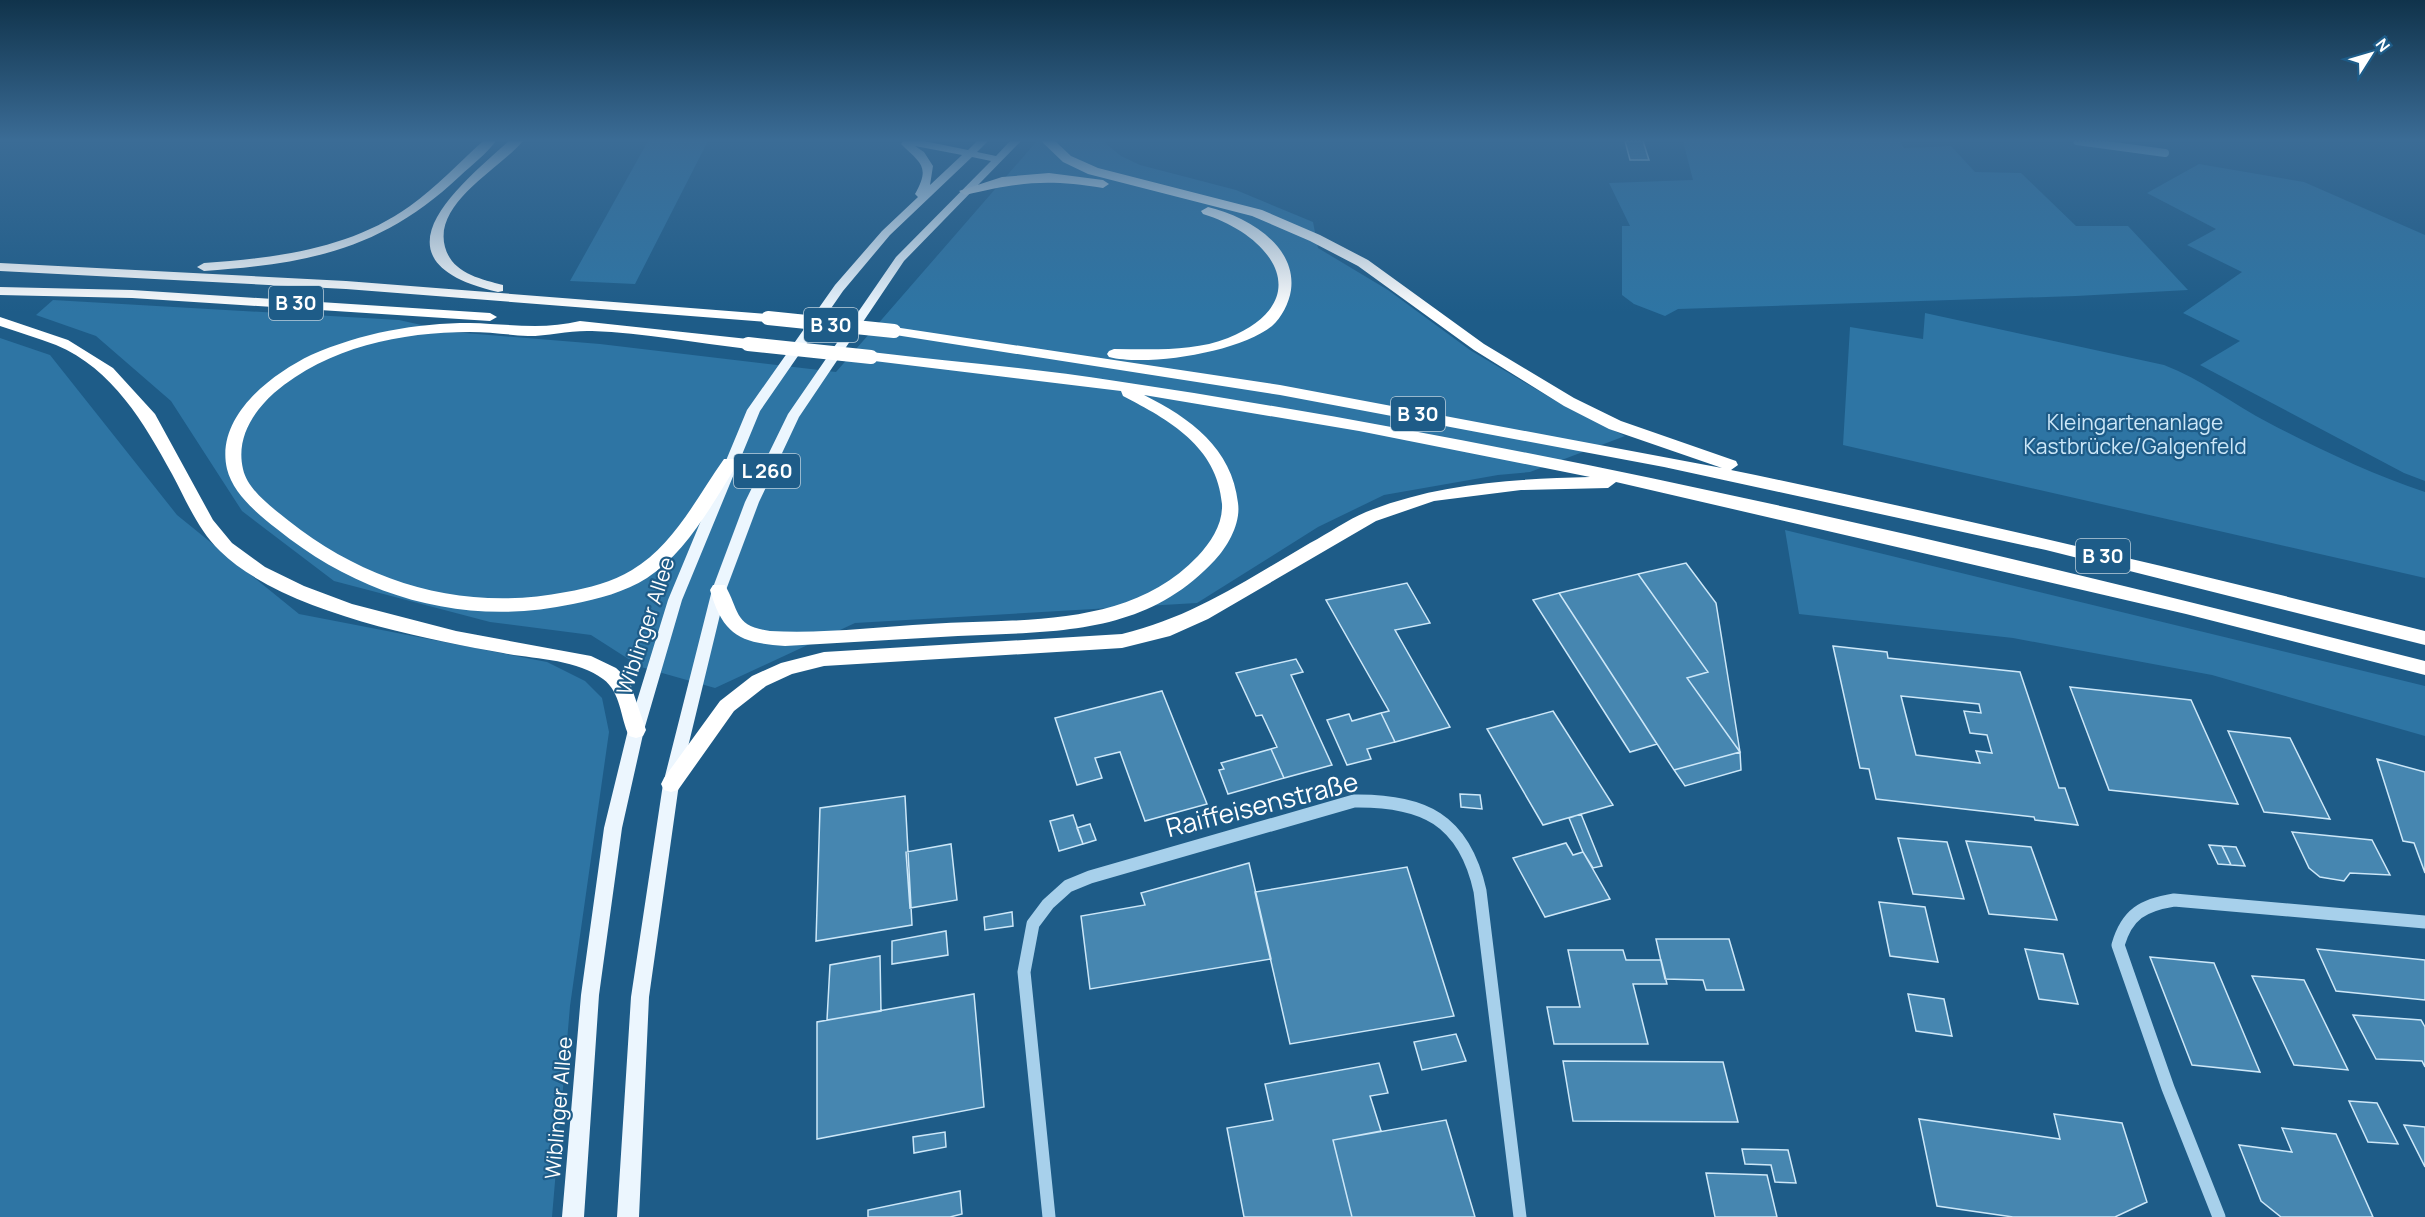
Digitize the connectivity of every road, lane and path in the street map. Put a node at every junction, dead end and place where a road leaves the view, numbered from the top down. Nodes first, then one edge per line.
1 (427, 198) edge
2 (456, 198) edge
3 (918, 198) edge
4 (922, 198) edge
5 (959, 198) edge
6 (1159, 198) edge
7 (1198, 198) edge
8 (912, 207) junction
9 (0, 267) edge
10 (118, 272) junction
11 (0, 291) edge
12 (564, 302) junction
13 (0, 321) edge
14 (592, 326) junction
15 (1055, 353) junction
16 (1113, 385) junction
17 (730, 463) junction
18 (1640, 481) junction
19 (1780, 484) junction
20 (719, 590) junction
21 (2425, 638) edge
22 (2425, 668) edge
23 (636, 730) junction
24 (671, 784) junction
25 (2425, 922) edge
26 (573, 1217) edge
27 (628, 1217) edge
28 (1049, 1217) edge
29 (1520, 1217) edge
30 (2219, 1217) edge

1 - 10 highway
2 - 12 highway
3 - 8 main road, L 260
4 - 8 main road, Wiblinger Allee
5 - 20 main road, L 260
6 - 15 highway
7 - 19 highway
8 - 17 main road, Wiblinger Allee / L 260
9 - 10 highway, B 30
10 - 12 highway, B 30
11 - 14 highway, B 30
12 - 15 highway, B 30, bridge
13 - 23 highway
14 - 16 highway, B 30, bridge
14 - 17 highway
15 - 19 highway, B 30
16 - 18 highway, B 30
16 - 20 highway
17 - 23 main road, Wiblinger Allee / L 260
18 - 22 highway, B 30
18 - 24 highway
19 - 21 highway, B 30
20 - 24 main road, L 260
23 - 26 main road, Wiblinger Allee / L 260
24 - 27 main road, L 260
25 - 30 street
28 - 29 street, Raiffeisenstraße

